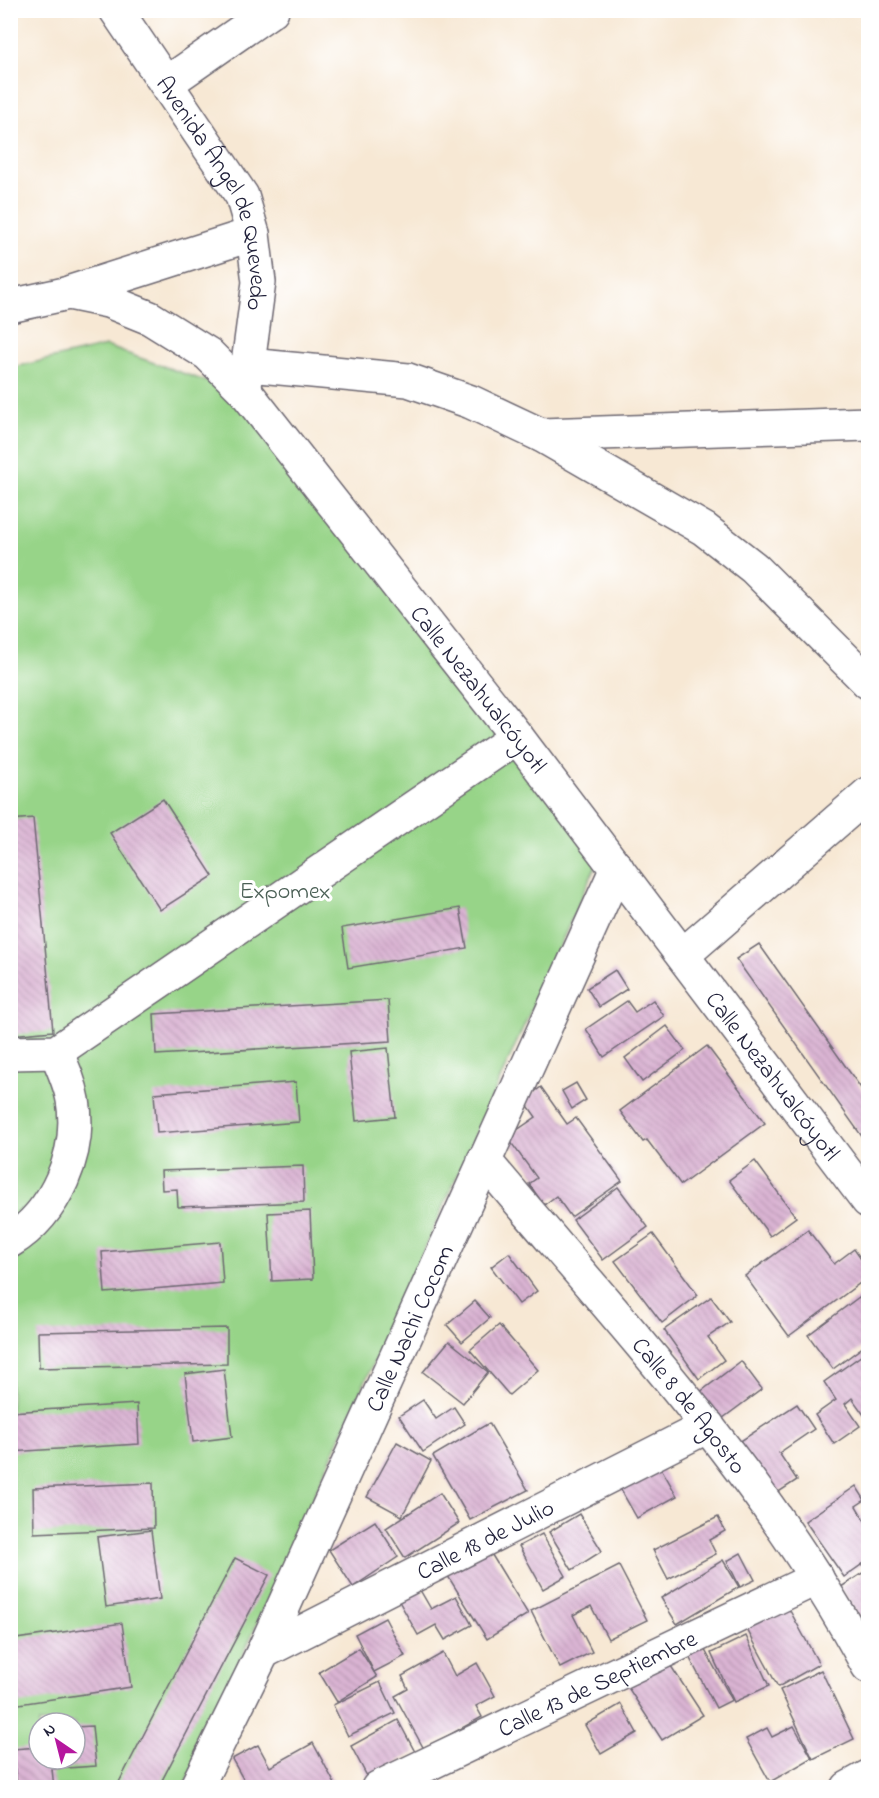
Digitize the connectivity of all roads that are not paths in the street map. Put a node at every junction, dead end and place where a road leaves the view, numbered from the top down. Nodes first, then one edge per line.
1 (116, 10) edge
2 (272, 10) edge
3 (167, 83) junction
4 (253, 234) junction
5 (69, 293) junction
6 (10, 306) edge
7 (246, 378) junction
8 (868, 424) edge
9 (541, 435) junction
10 (868, 682) edge
11 (517, 737) junction
12 (868, 794) edge
13 (617, 868) junction
14 (683, 955) junction
15 (56, 1052) junction
16 (10, 1053) edge
17 (484, 1160) junction
18 (868, 1201) edge
19 (10, 1241) edge
20 (708, 1426) junction
21 (817, 1578) junction
22 (263, 1652) junction
23 (868, 1666) edge
24 (868, 1777) edge
25 (196, 1788) edge
26 (378, 1788) edge
27 (848, 1788) edge

1 - 3 street, Avenida Ángel de Quevedo
2 - 3 street
3 - 4 street, Avenida Ángel de Quevedo
4 - 5 street
4 - 7 street, Avenida Ángel de Quevedo
5 - 6 street, Calle Nezahualcóyotl
5 - 7 street, Calle Nezahualcóyotl
7 - 9 street
7 - 11 street, Calle Nezahualcóyotl
8 - 9 street
9 - 10 street
11 - 13 street, Calle Nezahualcóyotl
11 - 15 street
12 - 14 street
13 - 14 street, Calle Nezahualcóyotl
13 - 17 street, Calle Nachi Cocom
14 - 18 street, Calle Nezahualcóyotl
15 - 16 street
15 - 19 street
17 - 20 street, Calle 8 de Agosto
17 - 22 street, Calle Nachi Cocom
20 - 21 street, Calle 8 de Agosto
20 - 22 street, Calle 18 de Julio
21 - 23 street, Calle 8 de Agosto
21 - 26 street, Calle 13 de Septiembre
22 - 25 street, Calle Nachi Cocom
24 - 27 street

